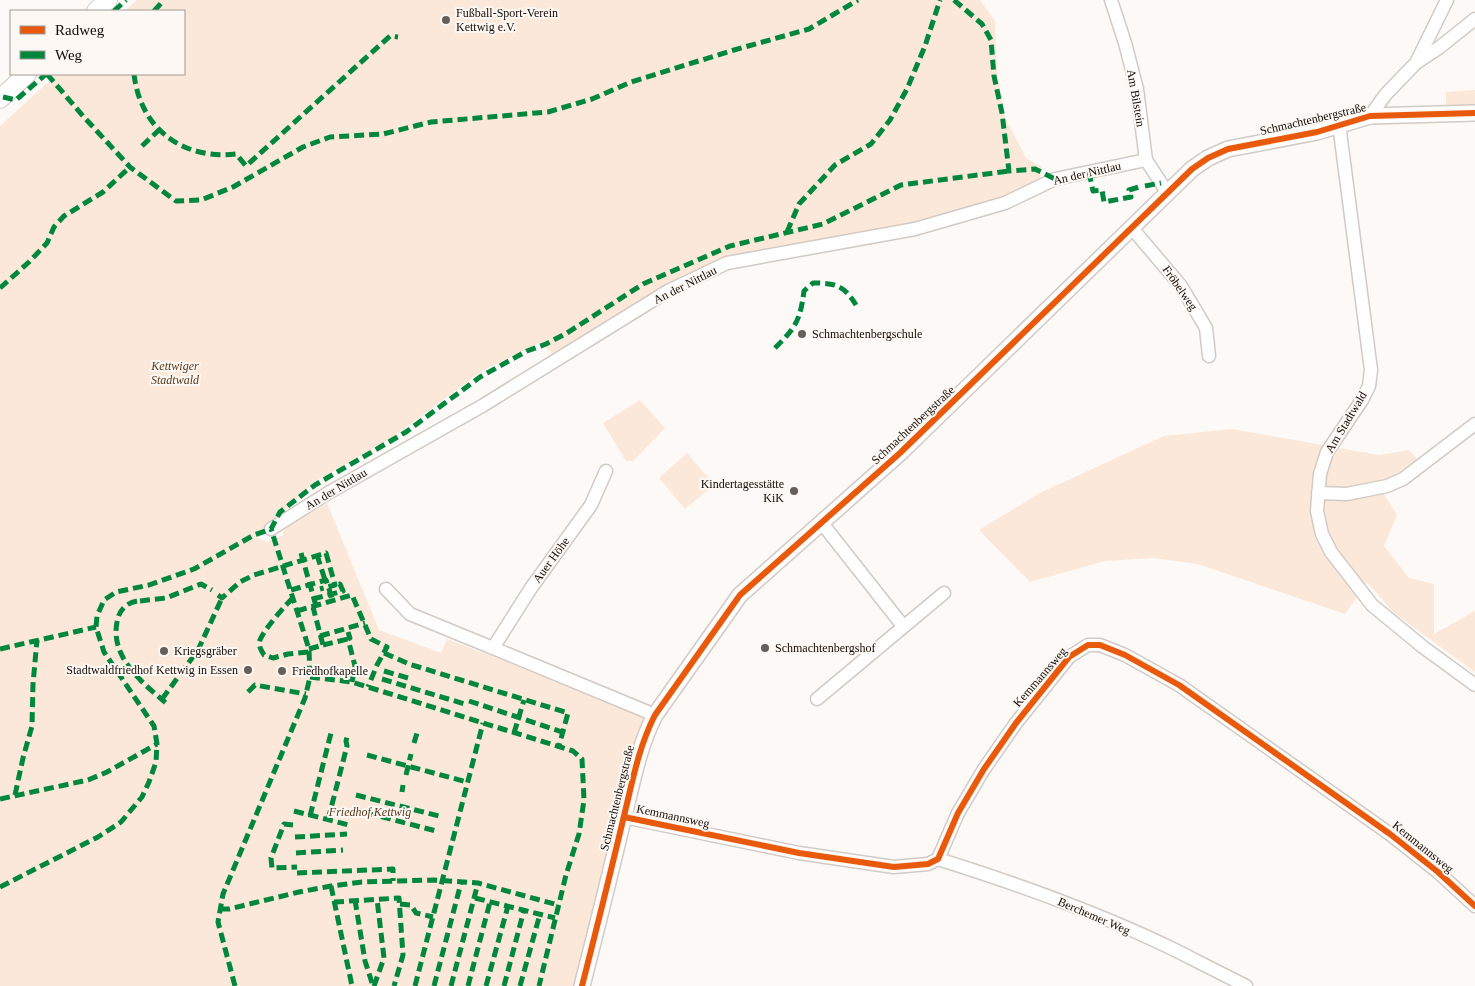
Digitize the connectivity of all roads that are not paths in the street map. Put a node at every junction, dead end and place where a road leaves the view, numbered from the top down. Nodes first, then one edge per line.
1 (108, 0) edge
2 (1111, 0) edge
3 (1447, 0) edge
4 (97, 10) edge
5 (1475, 19) edge
6 (1416, 63) junction
7 (27, 75) edge
8 (1, 96) edge
9 (1475, 113) edge
10 (1370, 116) junction
11 (1339, 124) junction
12 (1146, 160) junction
13 (1168, 192) junction
14 (1132, 227) junction
15 (1209, 356) dead end
16 (1475, 424) edge
17 (606, 471) dead end
18 (1318, 493) junction
19 (822, 522) junction
20 (271, 529) dead end
21 (386, 589) dead end
22 (944, 593) dead end
23 (902, 626) junction
24 (494, 648) junction
25 (1475, 685) edge
26 (816, 700) dead end
27 (655, 715) junction
28 (624, 817) junction
29 (938, 859) junction
30 (1475, 906) edge
31 (582, 986) edge
32 (1246, 986) edge

1 - 4 main road
2 - 12 street, Am Bilstein
3 - 6 street
5 - 6 street
6 - 10 street
7 - 8 main road
9 - 10 street, Schmachtenbergstraße
10 - 11 street, Schmachtenbergstraße
11 - 13 street, Schmachtenbergstraße
11 - 18 street, Am Stadtwald
12 - 13 street, Am Bilstein
12 - 20 street, An der Nittlau
13 - 14 street, Schmachtenbergstraße
14 - 15 street, Fröbelweg
14 - 19 street, Schmachtenbergstraße
16 - 18 street
17 - 24 street, Auer Höhe
18 - 25 street, Am Stadtwald
19 - 23 street
19 - 27 street, Schmachtenbergstraße
21 - 24 street
22 - 23 street
23 - 26 street
24 - 27 street
27 - 28 street, Schmachtenbergstraße
28 - 29 street, Kemmannsweg
28 - 31 street, Schmachtenbergstraße
29 - 30 street, Kemmannsweg
29 - 32 street, Berchemer Weg

